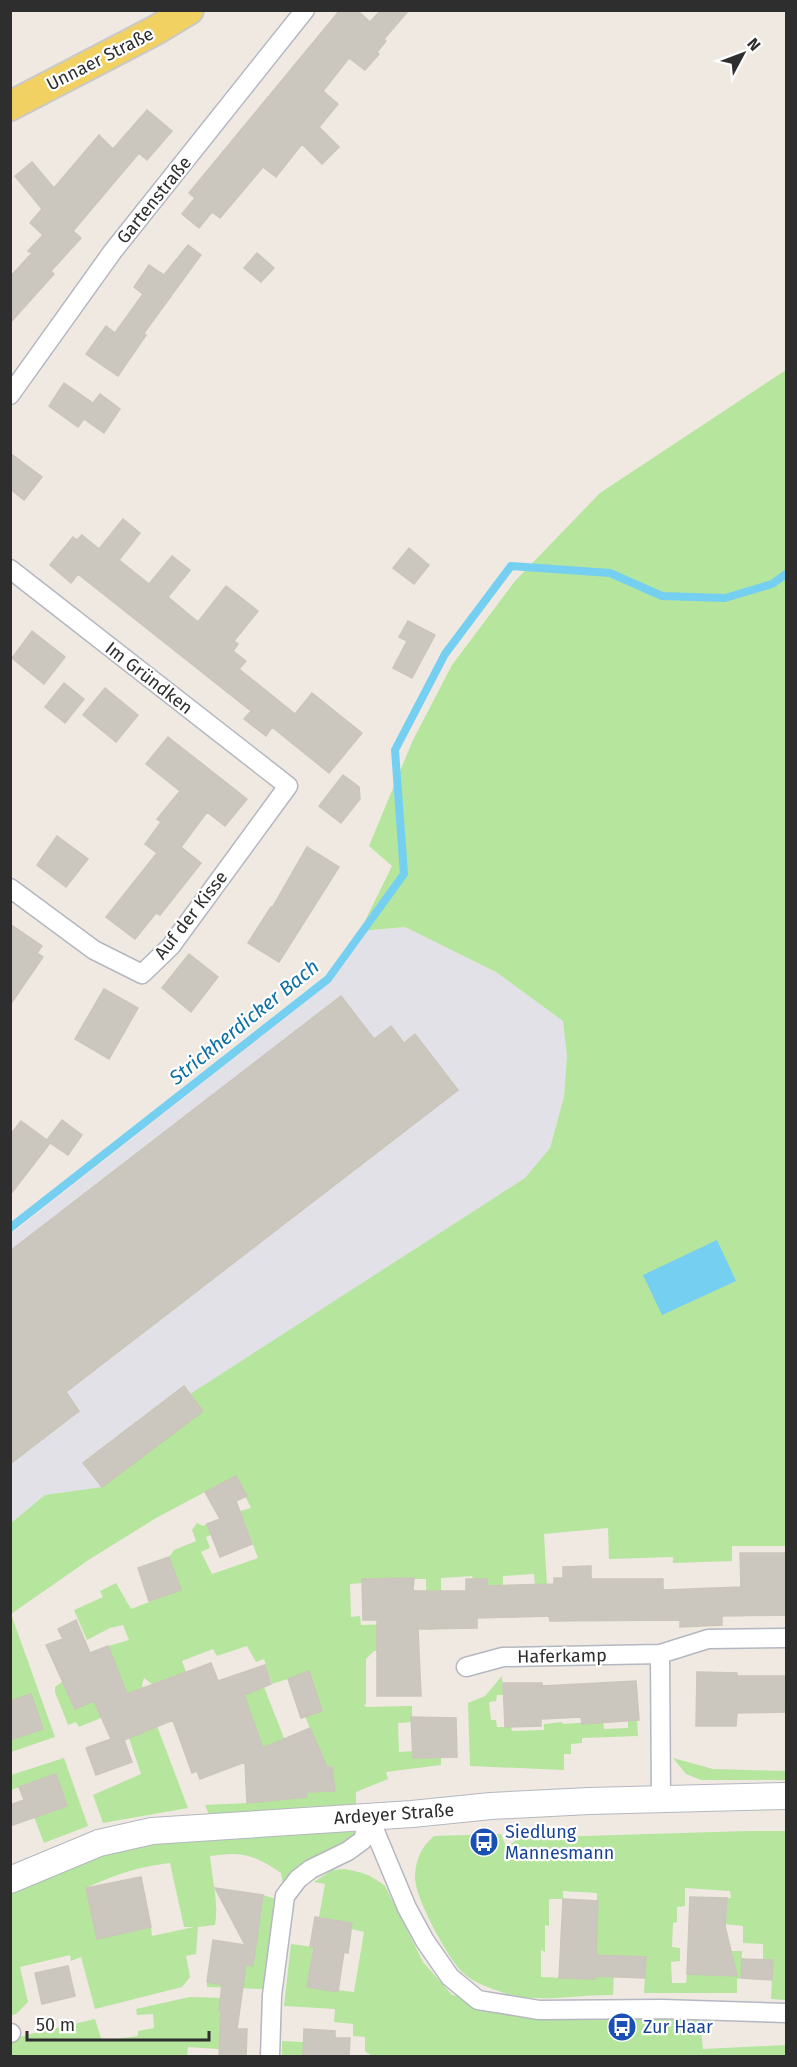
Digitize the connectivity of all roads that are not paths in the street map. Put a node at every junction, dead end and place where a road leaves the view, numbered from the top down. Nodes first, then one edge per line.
1 (189, 10) edge
2 (305, 10) edge
3 (10, 106) edge
4 (10, 395) edge
5 (10, 569) edge
6 (288, 786) joint
7 (10, 888) edge
8 (786, 1638) edge
9 (660, 1654) junction
10 (466, 1667) dead end
11 (786, 1797) edge
12 (661, 1799) junction
13 (369, 1816) junction
14 (10, 1880) edge
15 (786, 2013) edge
16 (270, 2056) edge

1 - 3 main road, Unnaer Straße
2 - 4 street, Gartenstraße
5 - 6 street, Im Gründken
6 - 7 street, Auf der Kisse
8 - 9 street, Haferkamp
9 - 10 street, Haferkamp
9 - 12 street
11 - 12 main road, Ardeyer Straße
12 - 13 main road, Ardeyer Straße
13 - 14 main road, Ardeyer Straße
13 - 15 street
13 - 16 street

